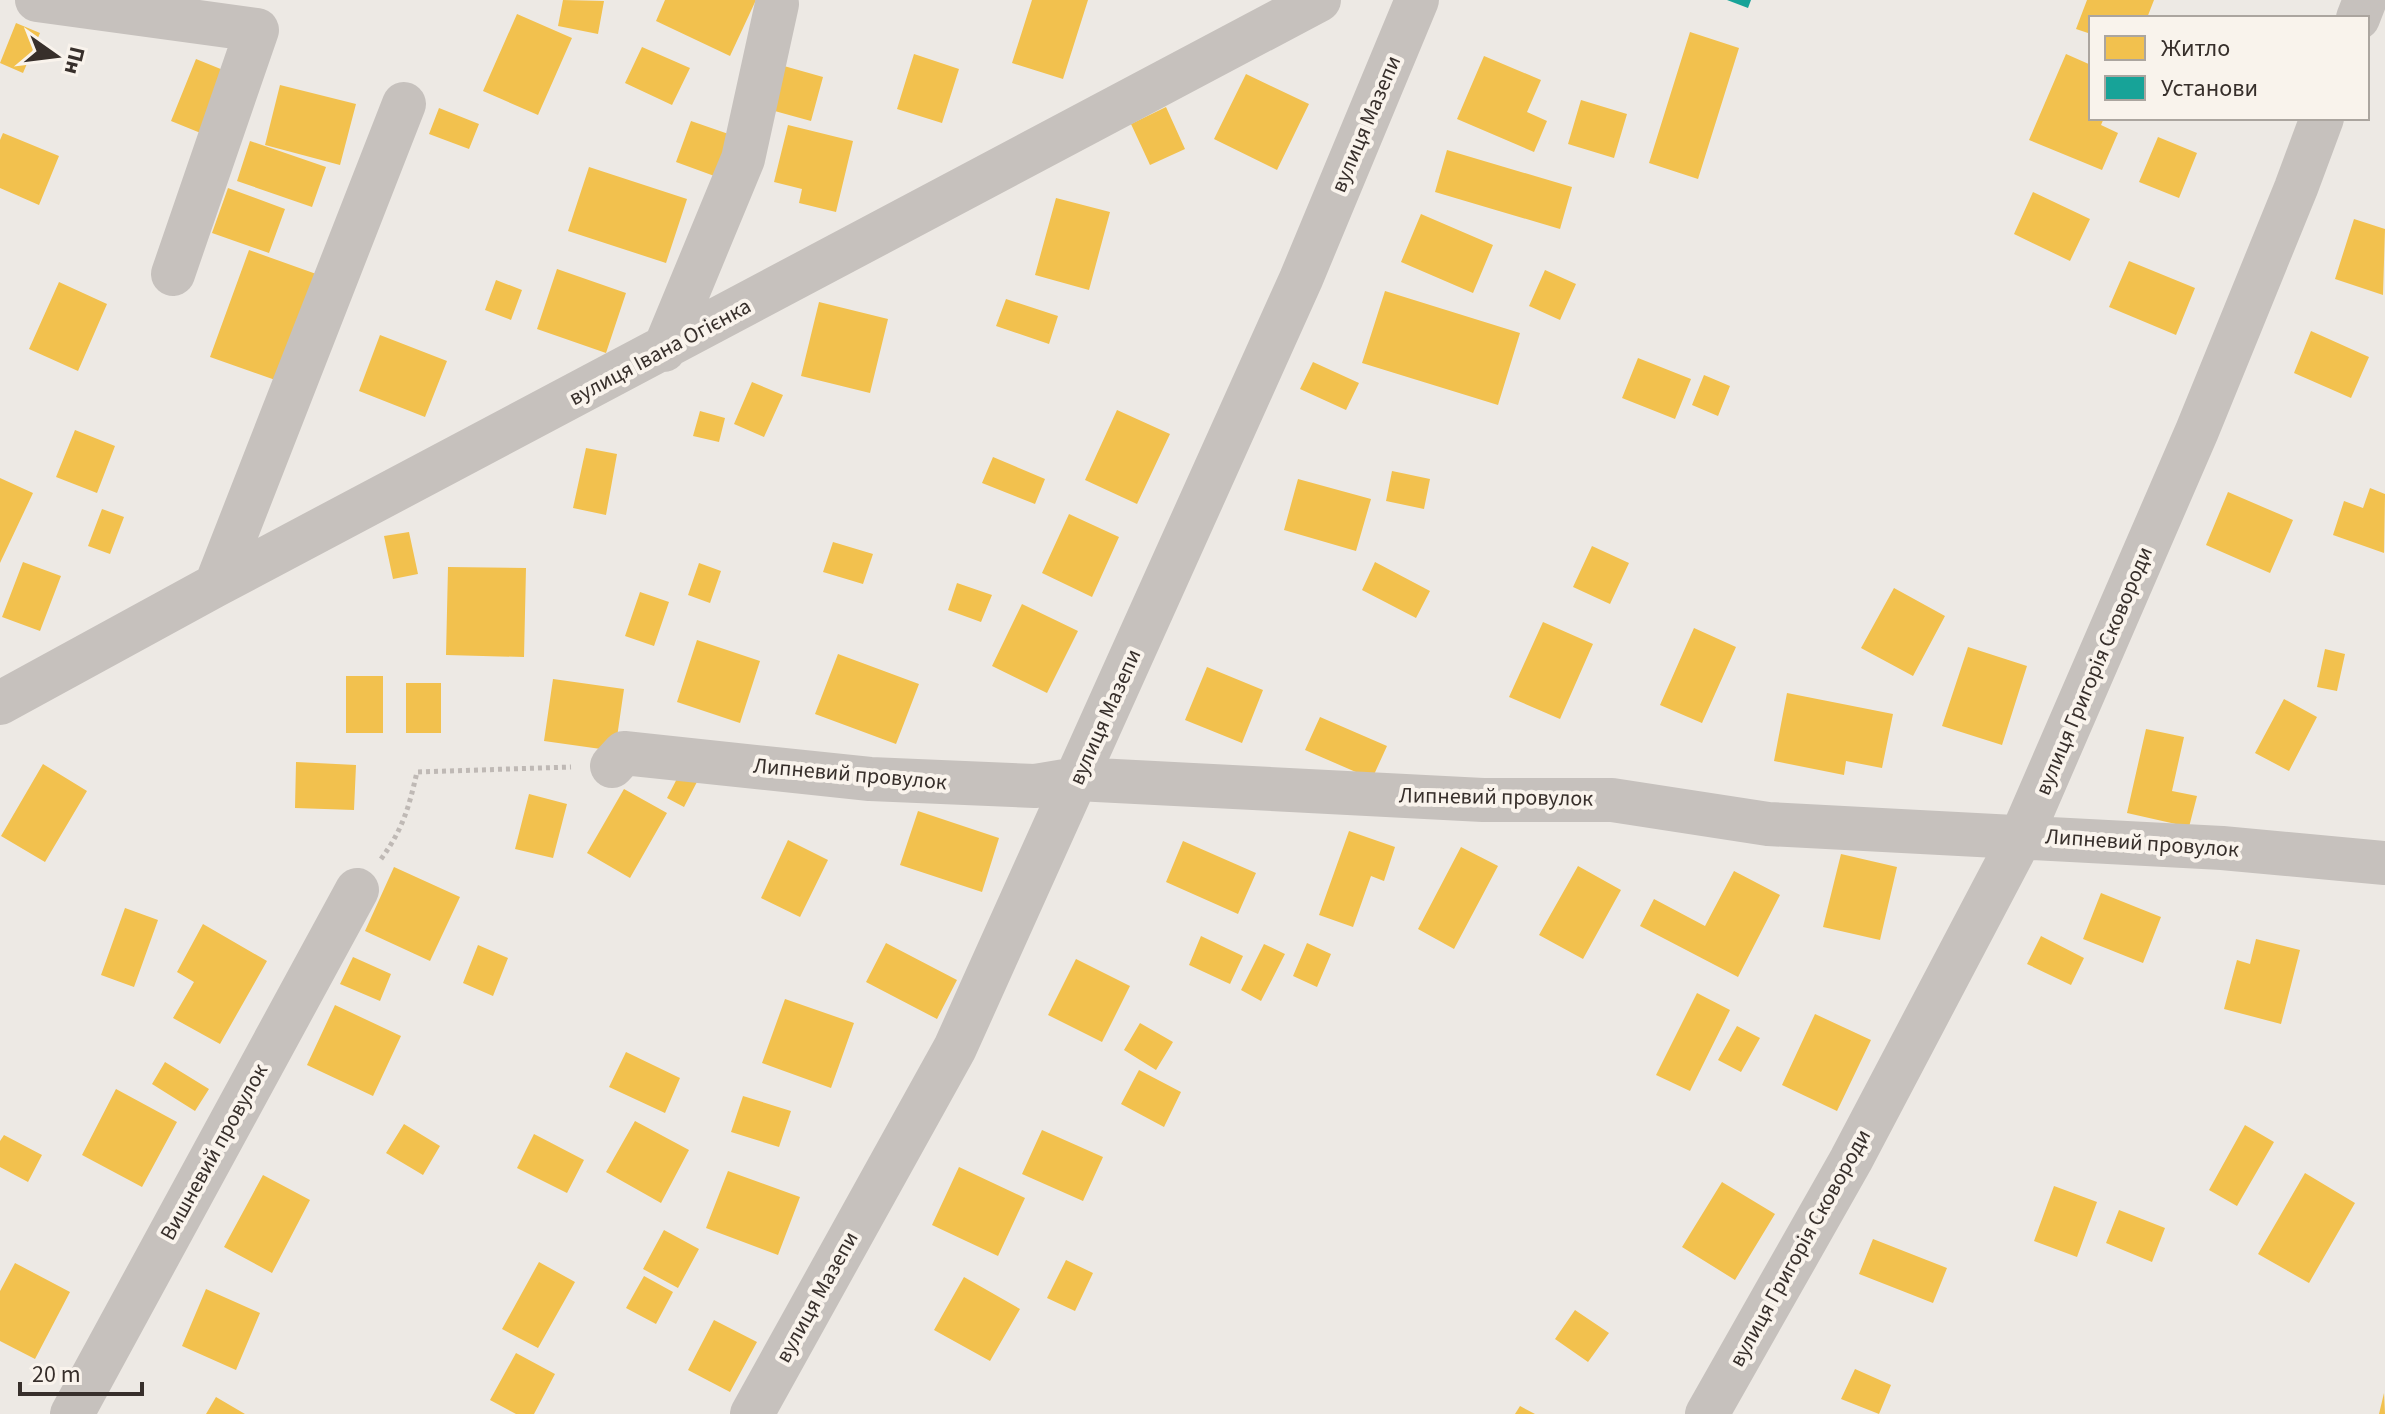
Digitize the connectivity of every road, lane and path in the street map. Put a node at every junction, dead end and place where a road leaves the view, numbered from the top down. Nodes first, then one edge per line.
1 (37, 0) edge
2 (1319, 0) edge
3 (1417, 0) edge
4 (2377, 0) edge
5 (2385, 3) edge
6 (777, 4) dead end
7 (404, 104) dead end
8 (2321, 120) edge
9 (173, 274) dead end
10 (664, 350) junction
11 (216, 585) junction
12 (0, 703) edge
13 (612, 766) joint
14 (1077, 779) junction
15 (2022, 835) junction
16 (2385, 863) edge
17 (357, 890) joint
18 (72, 1414) edge
19 (752, 1414) edge
20 (1707, 1414) edge

1 - 9 street
2 - 10 street, вулиця Івана Огієнка
3 - 14 street, вулиця Мазепи
4 - 5 street
6 - 10 street
7 - 11 street
8 - 15 street, вулиця Григорія Сковороди
10 - 11 street, вулиця Івана Огієнка
11 - 12 street, вулиця Івана Огієнка
13 - 14 street, Липневий провулок
13 - 17 path
14 - 15 street, Липневий провулок
14 - 19 street, вулиця Мазепи
15 - 16 street, Липневий провулок
15 - 20 street, вулиця Григорія Сковороди
17 - 18 street, Вишневий провулок

